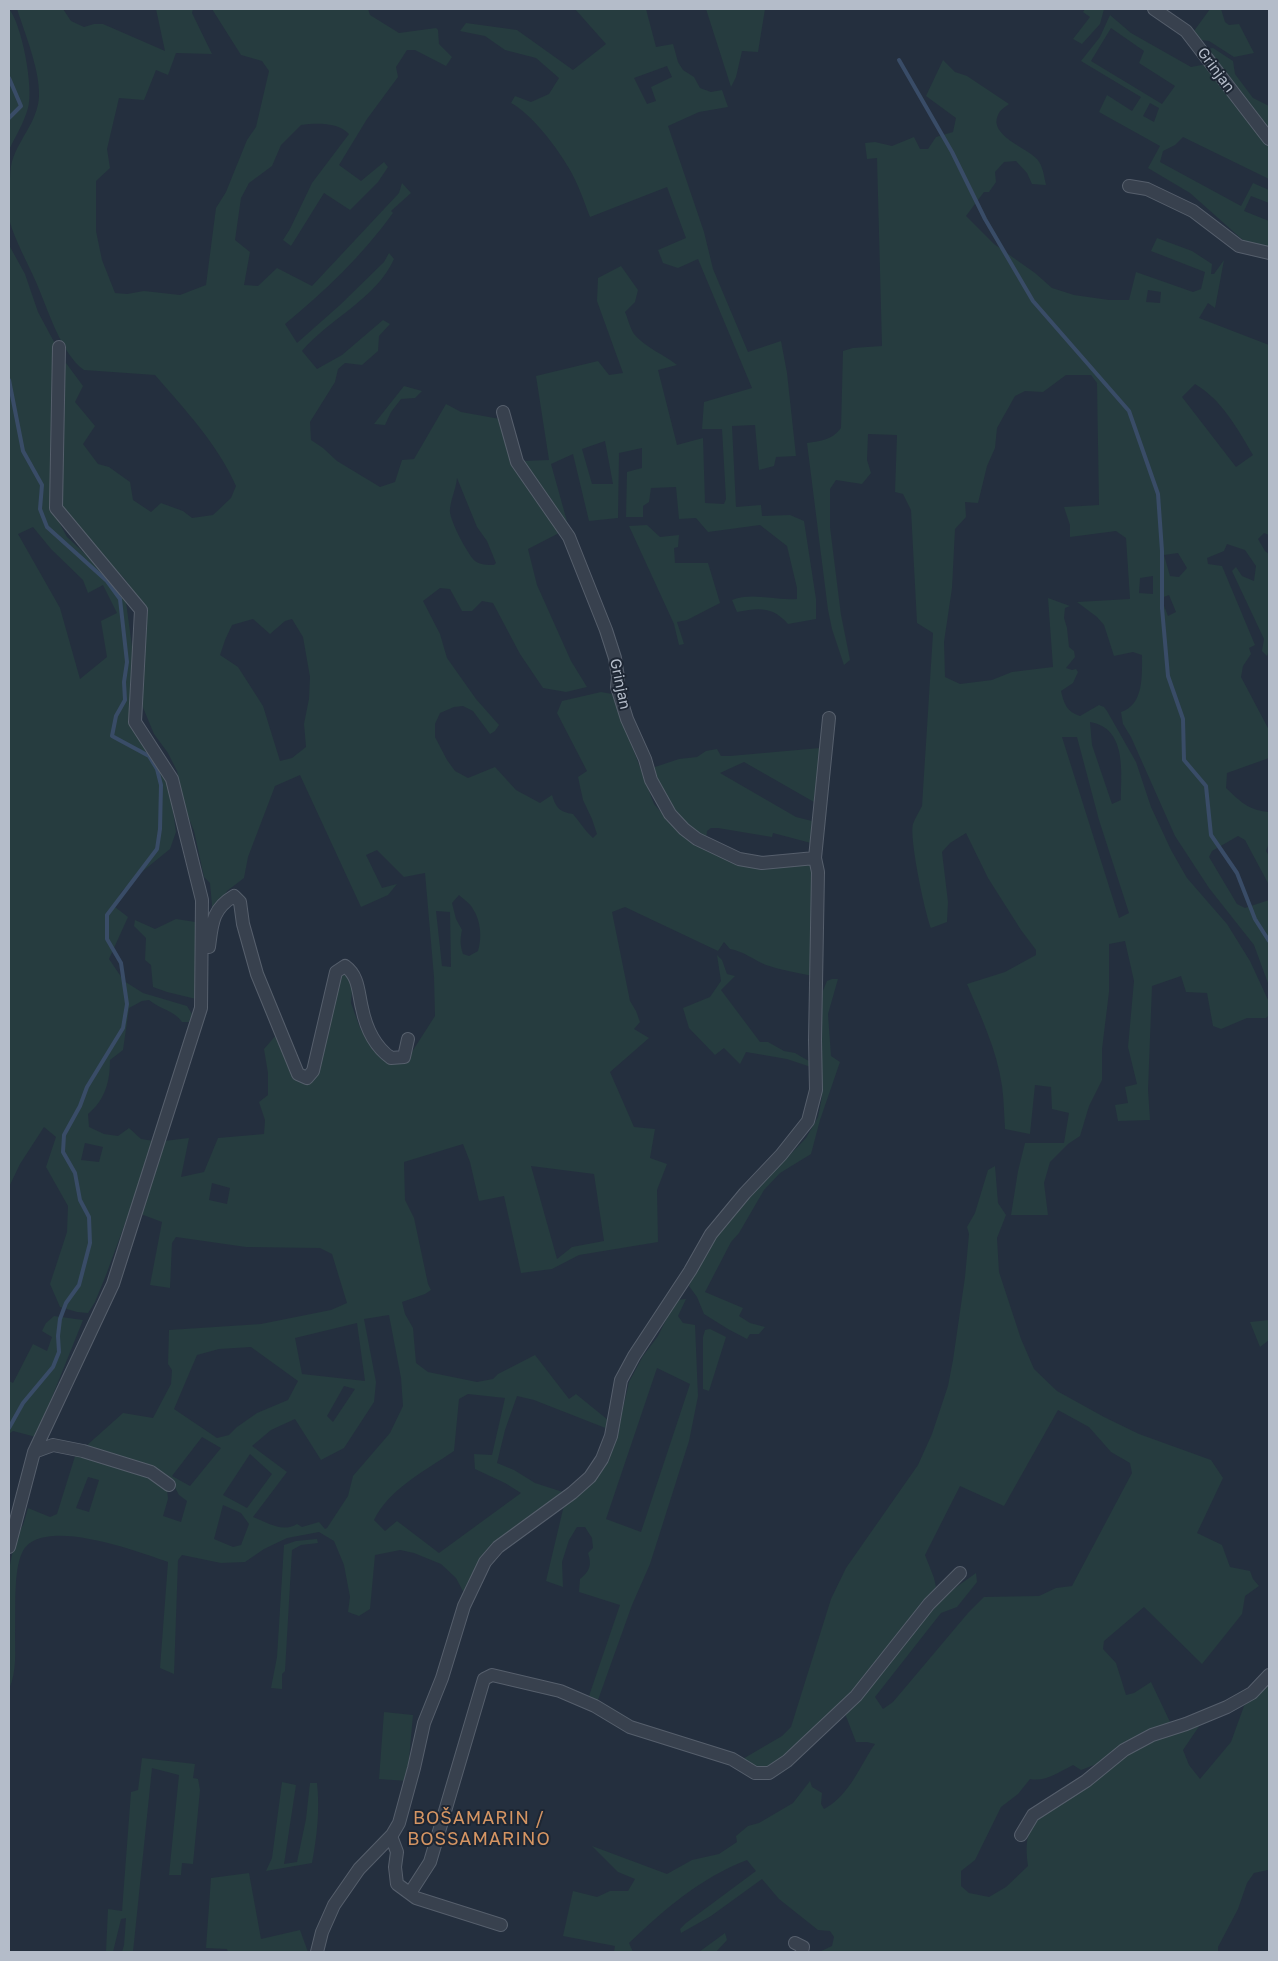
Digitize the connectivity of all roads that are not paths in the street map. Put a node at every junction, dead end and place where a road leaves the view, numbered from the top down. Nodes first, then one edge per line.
1 (1154, 9) edge
2 (1269, 139) edge
3 (1129, 186) dead end
4 (1269, 253) edge
5 (59, 347) dead end
6 (503, 412) dead end
7 (829, 718) dead end
8 (815, 858) junction
9 (201, 1008) junction
10 (408, 1040) dead end
11 (34, 1452) junction
12 (170, 1485) dead end
13 (9, 1547) edge
14 (960, 1573) dead end
15 (1269, 1675) edge
16 (1021, 1835) dead end
17 (391, 1836) junction
18 (410, 1893) junction
19 (501, 1925) dead end
20 (317, 1952) edge

1 - 2 street, Grinjan
3 - 4 street
5 - 9 street
6 - 8 street, Grinjan
7 - 8 street
8 - 17 street
9 - 10 street
9 - 11 street
11 - 12 street
11 - 13 street
14 - 18 street
15 - 16 street
17 - 18 street
17 - 20 street
18 - 19 street

